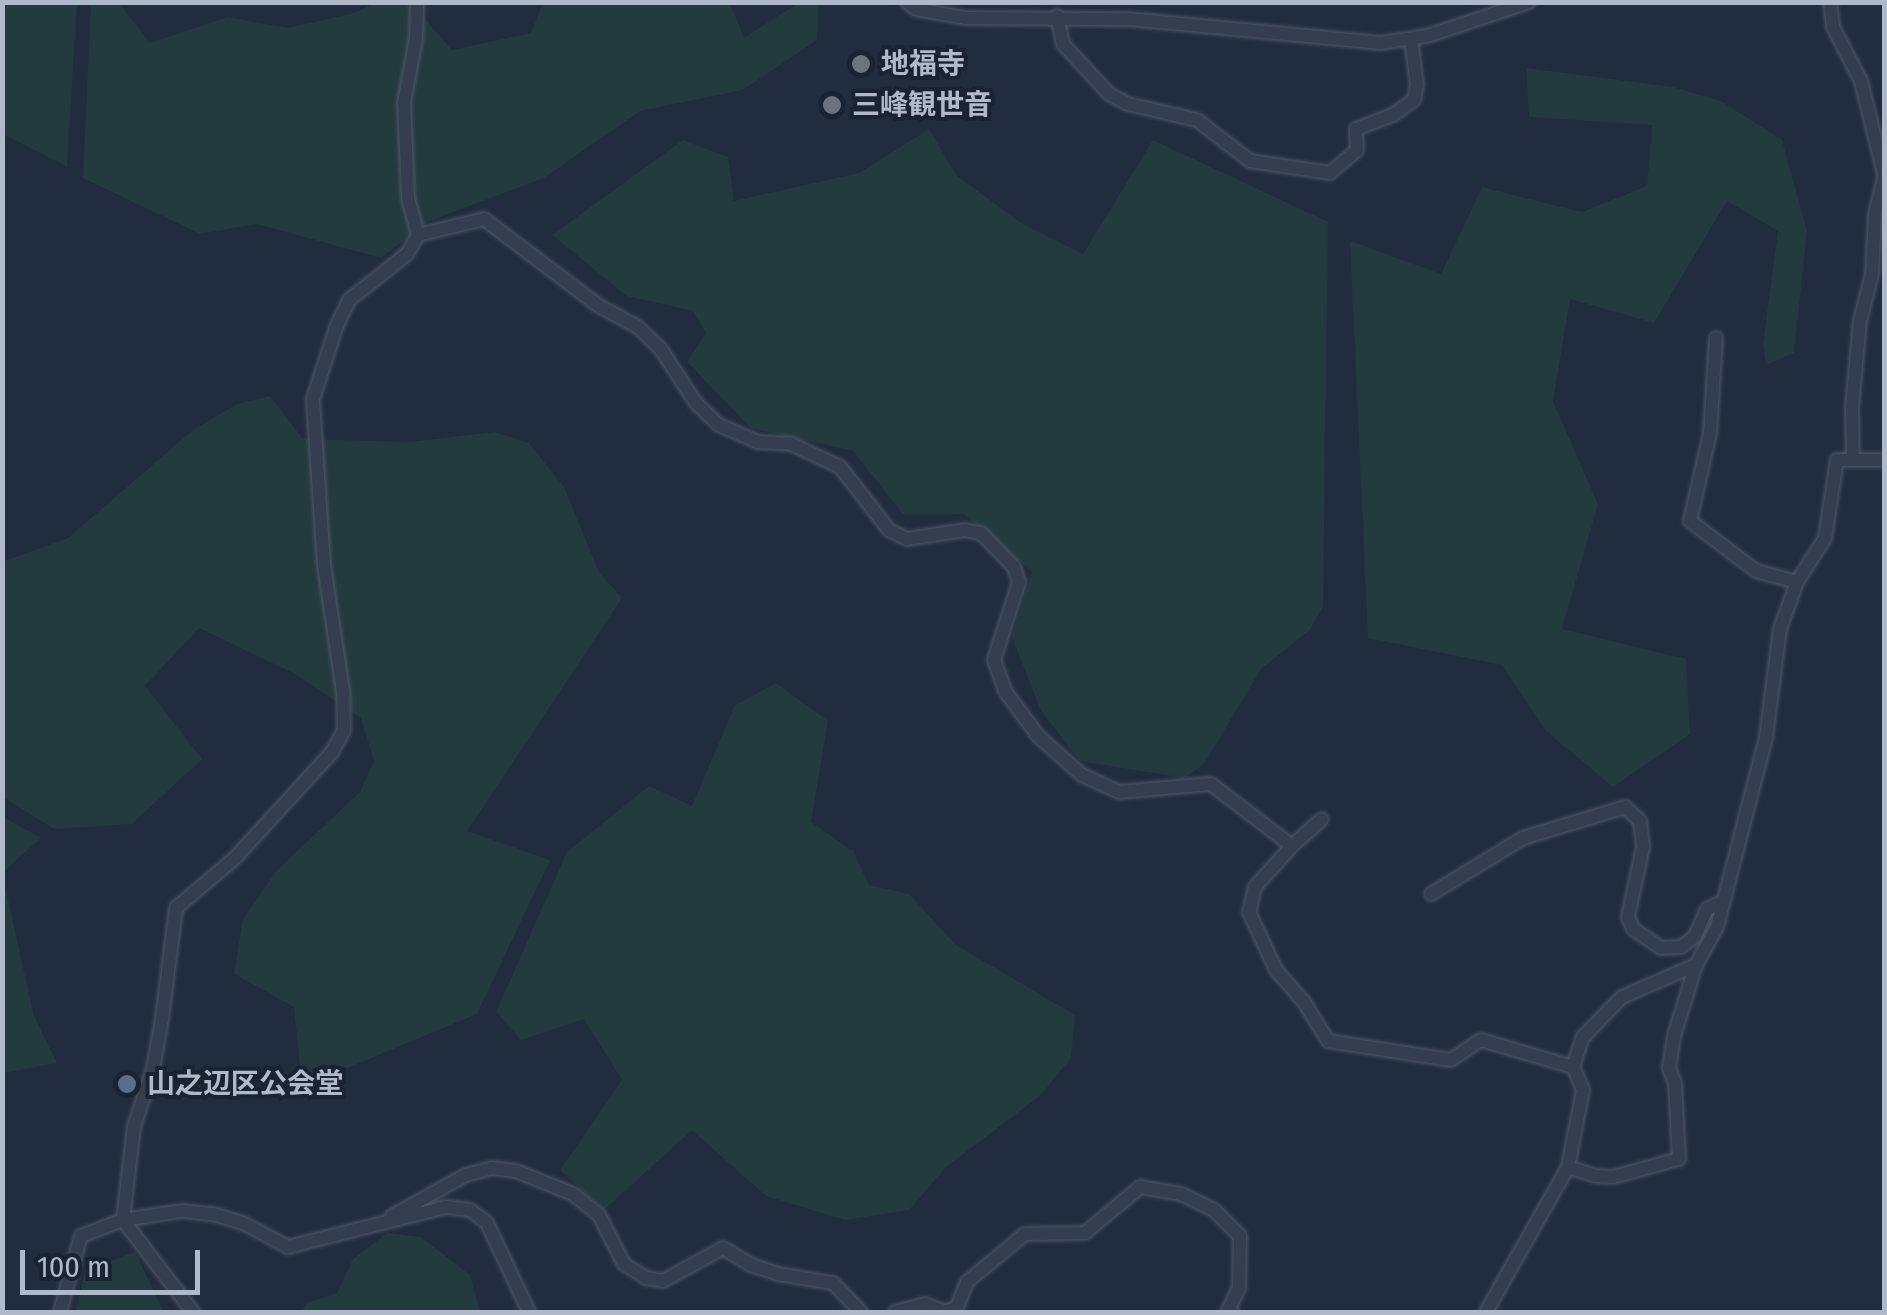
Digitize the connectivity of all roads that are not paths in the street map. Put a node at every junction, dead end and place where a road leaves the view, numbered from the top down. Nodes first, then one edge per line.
1 (416, 2) edge
2 (907, 2) edge
3 (1529, 2) edge
4 (1830, 2) edge
5 (1057, 16) junction
6 (1411, 39) junction
7 (1884, 176) edge
8 (418, 235) junction
9 (1716, 338) dead end
10 (1853, 460) junction
11 (1884, 460) edge
12 (1797, 582) junction
13 (1322, 819) dead end
14 (1292, 846) junction
15 (1431, 894) dead end
16 (1722, 902) junction
17 (1696, 965) junction
18 (1573, 1068) junction
19 (1568, 1167) junction
20 (123, 1220) junction
21 (381, 1222) junction
22 (60, 1312) edge
23 (193, 1312) edge
24 (530, 1312) edge
25 (861, 1312) edge
26 (896, 1312) edge
27 (1229, 1312) edge
28 (1486, 1312) edge

1 - 8 street
2 - 5 street
3 - 6 street
4 - 7 street
5 - 6 street
5 - 6 street
7 - 10 street
8 - 14 street
8 - 20 street
9 - 12 street
10 - 11 street
10 - 12 street
12 - 16 street
13 - 14 street
14 - 18 street
15 - 16 street
16 - 17 street
17 - 18 street
17 - 19 street
18 - 19 street
19 - 28 street
20 - 21 street
20 - 22 street
20 - 23 street
21 - 24 street
21 - 25 street
26 - 27 street

